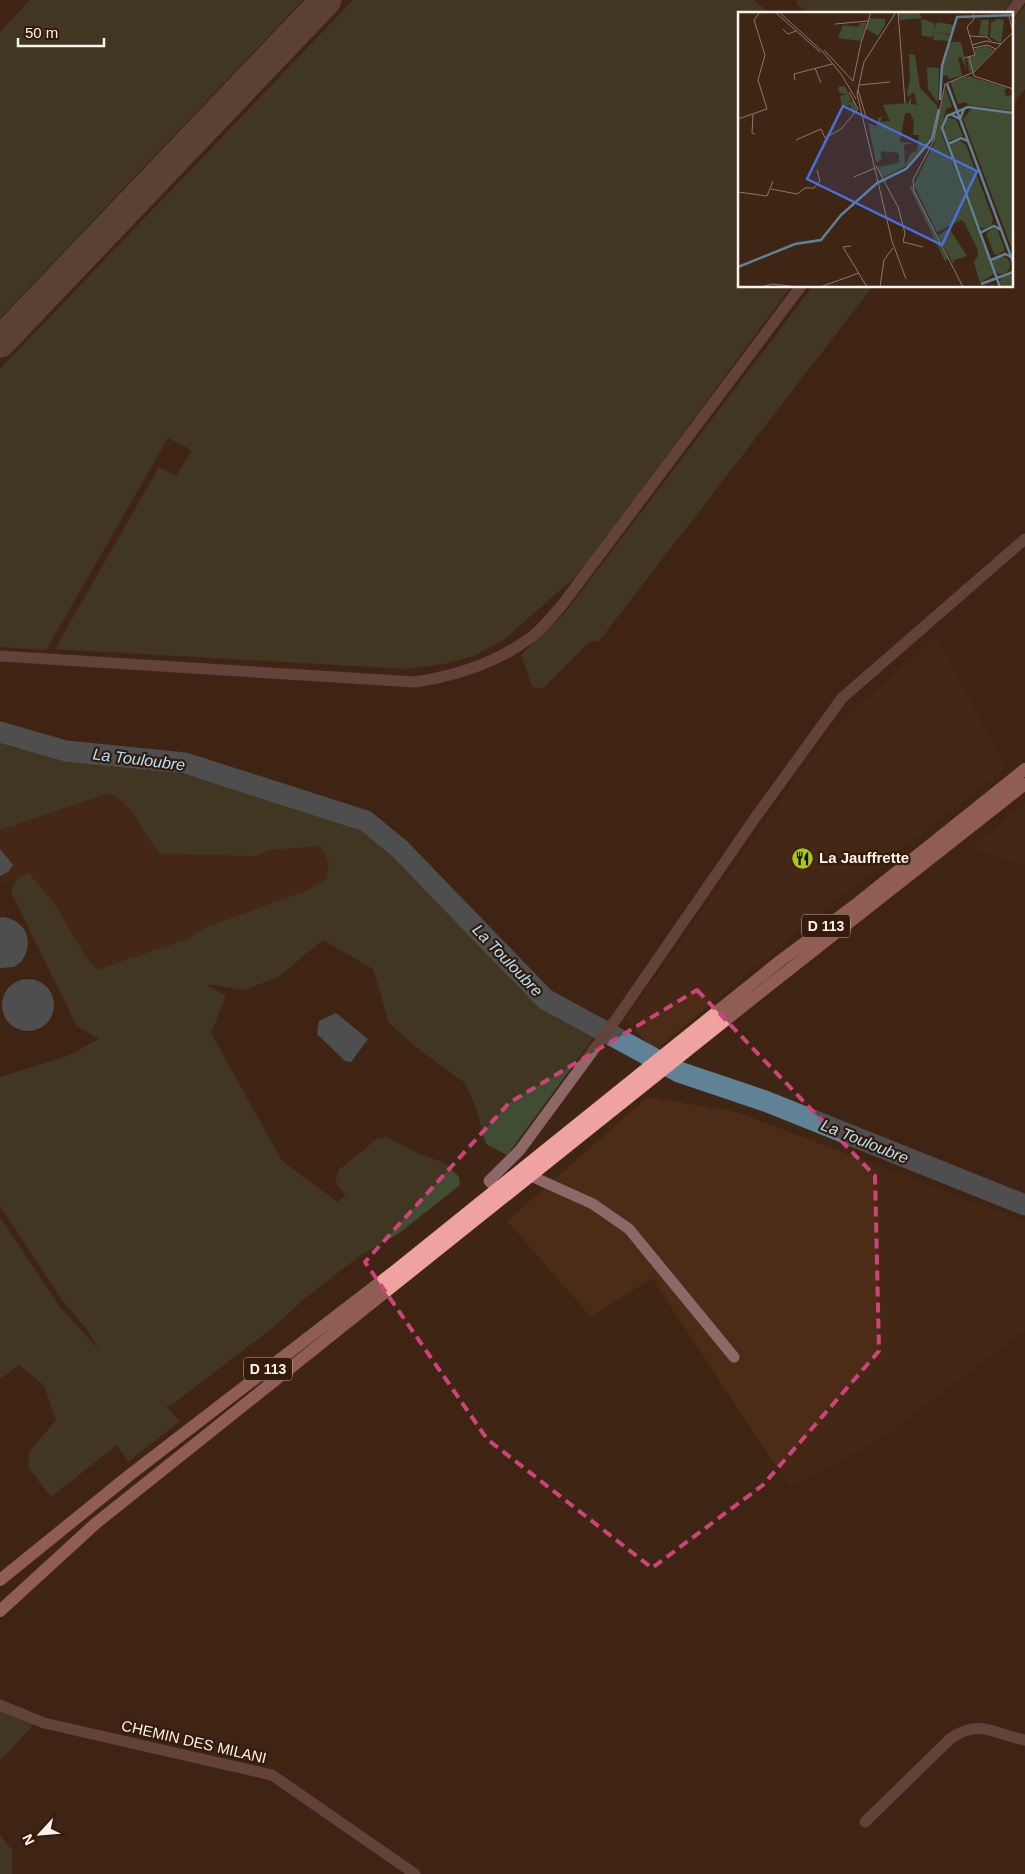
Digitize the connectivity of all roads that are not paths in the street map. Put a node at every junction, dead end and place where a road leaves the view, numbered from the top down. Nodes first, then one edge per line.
1 (1020, 0) edge
2 (1011, 12) edge
3 (800, 288) edge
4 (1025, 539) edge
5 (0, 656) edge
6 (1025, 769) edge
7 (1025, 784) edge
8 (680, 1050) junction
9 (527, 1171) junction
10 (496, 1188) junction
11 (505, 1198) junction
12 (734, 1357) dead end
13 (0, 1580) edge
14 (0, 1611) edge
15 (0, 1705) edge
16 (1025, 1740) edge
17 (865, 1822) dead end
18 (415, 1874) edge

1 - 2 street
3 - 5 street
4 - 10 street
6 - 8 main road, D 113
7 - 8 main road, D 113
8 - 9 main road, D 113
9 - 10 main road, D 113
9 - 11 main road, D 113
9 - 12 street
10 - 11 street
10 - 13 main road, D 113
11 - 14 main road, D 113
15 - 18 street, CHEMIN DES MILANI
16 - 17 street

